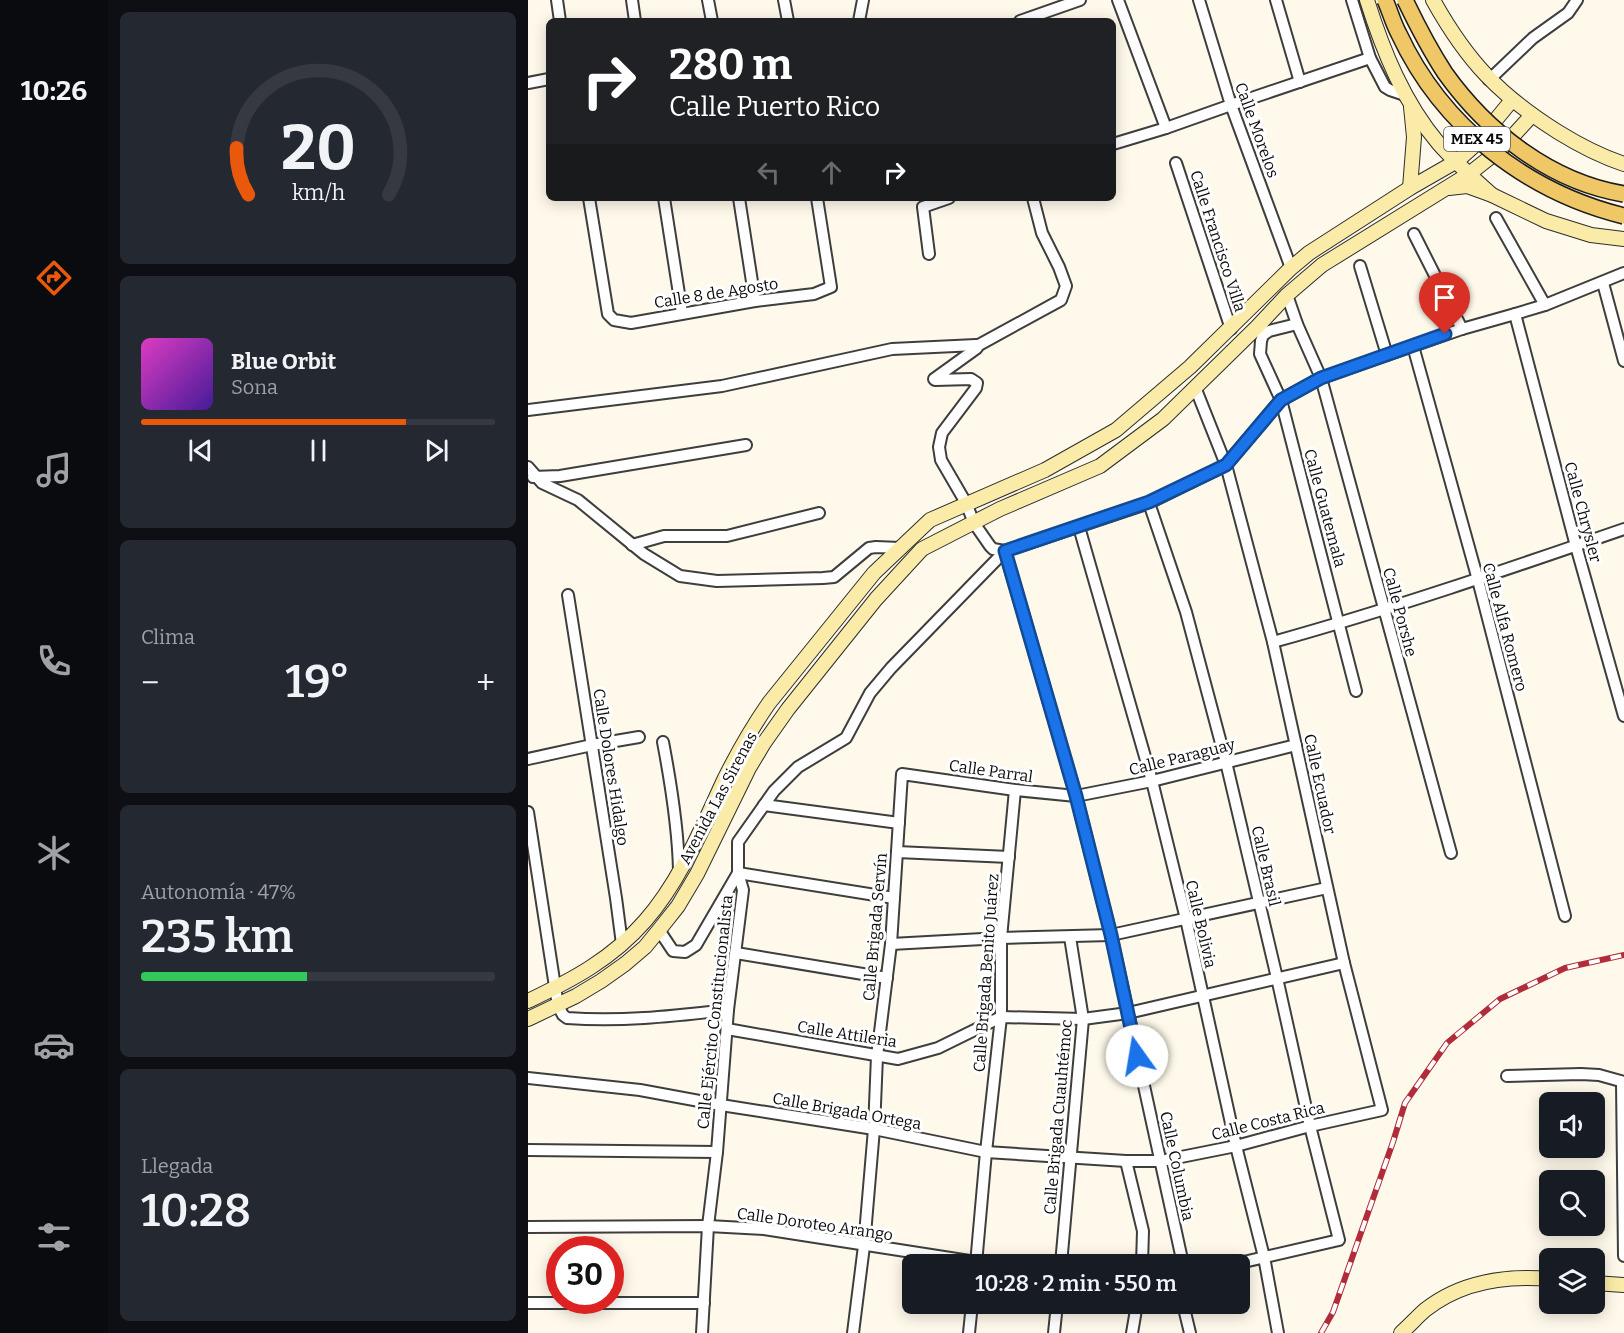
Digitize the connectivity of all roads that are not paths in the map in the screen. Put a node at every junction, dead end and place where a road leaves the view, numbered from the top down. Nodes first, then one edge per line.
1 (557, 0) edge
2 (632, 0) edge
3 (708, 0) edge
4 (784, 0) edge
5 (863, 0) edge
6 (1080, 0) edge
7 (1118, 0) edge
8 (1199, 0) edge
9 (1276, 0) edge
10 (1352, 0) edge
11 (1367, 0) edge
12 (1385, 0) edge
13 (1405, 0) edge
14 (1433, 0) edge
15 (1577, 0) edge
16 (1047, 16) edge
17 (560, 18) edge
18 (635, 18) edge
19 (711, 18) edge
20 (787, 18) edge
21 (860, 18) edge
22 (1370, 58) junction
23 (546, 80) edge
24 (1490, 80) junction
25 (1300, 82) junction
26 (528, 83) edge
27 (1408, 100) junction
28 (1512, 100) junction
29 (1231, 105) junction
30 (1532, 115) junction
31 (1166, 128) junction
32 (1116, 143) edge
33 (1457, 161) junction
34 (1176, 163) dead end
35 (1624, 164) edge
36 (1469, 174) junction
37 (1410, 188) junction
38 (1624, 194) edge
39 (1492, 195) junction
40 (1428, 198) junction
41 (589, 201) edge
42 (664, 201) edge
43 (740, 201) edge
44 (817, 201) edge
45 (1034, 201) edge
46 (922, 202) edge
47 (1624, 216) edge
48 (1496, 218) dead end
49 (1414, 234) dead end
50 (1624, 239) edge
51 (929, 254) dead end
52 (1360, 266) dead end
53 (1291, 268) junction
54 (1624, 273) edge
55 (1603, 283) junction
56 (1287, 295) junction
57 (755, 301) junction
58 (1545, 305) junction
59 (682, 313) junction
60 (1515, 314) junction
61 (1297, 324) junction
62 (1462, 328) junction
63 (1231, 329) junction
64 (1260, 331) junction
65 (977, 346) junction
66 (1413, 346) junction
67 (1388, 355) junction
68 (1624, 361) edge
69 (1321, 378) junction
70 (1195, 387) junction
71 (1281, 400) junction
72 (528, 410) edge
73 (746, 445) dead end
74 (1226, 465) junction
75 (528, 467) edge
76 (532, 477) edge
77 (1149, 502) junction
78 (966, 503) junction
79 (819, 513) dead end
80 (974, 522) junction
81 (1079, 527) junction
82 (1624, 529) edge
83 (632, 545) junction
84 (1576, 546) junction
85 (900, 548) junction
86 (1005, 551) junction
87 (1478, 580) junction
88 (568, 595) dead end
89 (1384, 610) junction
90 (1340, 623) junction
91 (1273, 642) junction
92 (1356, 691) dead end
93 (1624, 716) edge
94 (639, 737) dead end
95 (663, 742) dead end
96 (592, 745) junction
97 (1296, 745) junction
98 (528, 759) edge
99 (1226, 762) junction
100 (902, 774) joint
101 (1152, 781) junction
102 (1015, 790) junction
103 (1076, 796) junction
104 (764, 805) junction
105 (528, 812) edge
106 (899, 824) junction
107 (897, 852) junction
108 (1450, 853) dead end
109 (1009, 857) junction
110 (680, 870) junction
111 (738, 873) junction
112 (1327, 888) junction
113 (894, 898) junction
114 (1259, 902) junction
115 (1565, 916) dead end
116 (1186, 920) junction
117 (659, 930) junction
118 (1111, 935) junction
119 (1070, 937) junction
120 (1001, 938) junction
121 (622, 944) junction
122 (891, 944) junction
123 (736, 953) junction
124 (1344, 963) junction
125 (887, 978) junction
126 (1277, 978) junction
127 (555, 988) junction
128 (1202, 996) junction
129 (528, 1000) edge
130 (558, 1005) junction
131 (728, 1010) junction
132 (1128, 1013) junction
133 (1001, 1017) junction
134 (528, 1019) edge
135 (1083, 1019) junction
136 (727, 1029) junction
137 (877, 1056) junction
138 (1507, 1076) dead end
139 (528, 1078) edge
140 (1623, 1082) edge
141 (721, 1105) junction
142 (1382, 1110) joint
143 (1310, 1126) junction
144 (874, 1129) junction
145 (1236, 1146) junction
146 (528, 1150) edge
147 (717, 1152) junction
148 (986, 1152) junction
149 (1071, 1158) junction
150 (1126, 1161) junction
151 (1161, 1161) junction
152 (708, 1226) junction
153 (528, 1227) edge
154 (864, 1246) junction
155 (914, 1254) edge
156 (977, 1254) edge
157 (1062, 1254) edge
158 (1142, 1254) edge
159 (1181, 1254) edge
160 (1624, 1256) edge
161 (1264, 1257) junction
162 (1250, 1260) edge
163 (1539, 1278) edge
164 (1605, 1283) edge
165 (1624, 1284) edge
166 (528, 1303) edge
167 (704, 1303) junction
168 (971, 1314) edge
169 (1056, 1314) edge
170 (1135, 1314) edge
171 (1185, 1314) edge
172 (702, 1333) edge
173 (853, 1333) edge
174 (969, 1333) edge
175 (1054, 1333) edge
176 (1132, 1333) edge
177 (1190, 1333) edge
178 (1278, 1333) edge
179 (1401, 1333) edge

1 - 17 street
2 - 18 street
3 - 19 street
4 - 20 street
5 - 21 street
6 - 16 street
7 - 31 street
8 - 29 street, Calle Morelos
9 - 25 street
10 - 22 street
11 - 27 main road
12 - 47 main road, MEX 45, bridge
13 - 38 main road, MEX 45, bridge
14 - 24 main road
15 - 24 street
22 - 25 street
22 - 27 street
23 - 26 street
24 - 28 main road
25 - 29 street
27 - 33 main road
27 - 37 main road
28 - 30 main road
28 - 33 main road, Avenida Las Sirenas
29 - 31 street
29 - 53 street, Calle Morelos
30 - 35 main road
30 - 36 main road
31 - 32 street
33 - 36 main road
33 - 37 main road, Avenida Las Sirenas
34 - 63 street, Calle Francisco Villa
36 - 39 main road
36 - 40 main road
37 - 53 main road, Avenida Las Sirenas
39 - 40 main road
39 - 50 main road
40 - 56 main road, Avenida Las Sirenas
41 - 59 street, Calle 8 de Agosto
42 - 59 street
43 - 57 street
44 - 57 street, Calle 8 de Agosto
45 - 65 street
46 - 51 street
48 - 58 street
49 - 62 street
52 - 67 street
53 - 63 main road, Avenida Las Sirenas
54 - 55 street
55 - 58 street
55 - 68 street
56 - 61 street, Calle Porshe
56 - 64 main road, Avenida Las Sirenas
57 - 59 street, Calle 8 de Agosto
58 - 60 street
60 - 62 street
60 - 84 street, Calle Chrysler
61 - 64 street
61 - 69 street, Calle Porshe
62 - 66 street
63 - 78 main road, Avenida Las Sirenas
64 - 70 main road, Avenida Las Sirenas
64 - 71 street, Calle Guatemala
65 - 72 street
65 - 78 street
66 - 67 street
66 - 87 street, Calle Alfa Romero
67 - 69 street
69 - 71 street
69 - 89 street, Calle Porshe
70 - 74 street, Calle Ecuador
70 - 80 main road, Avenida Las Sirenas
71 - 74 street
71 - 90 street, Calle Guatemala
73 - 76 street
74 - 77 street
74 - 91 street, Calle Ecuador
75 - 76 street
76 - 83 street
77 - 81 street
77 - 99 street, Calle Brasil
78 - 80 street
78 - 85 main road, Avenida Las Sirenas
79 - 83 street
80 - 86 street
80 - 117 main road, Avenida Las Sirenas
81 - 86 street
81 - 101 street, Calle Bolivia
82 - 84 street
83 - 85 street
84 - 87 street
84 - 93 street, Calle Chrysler
85 - 110 main road, Avenida Las Sirenas
86 - 103 street, Calle Columbia
86 - 104 street, Calle Ejército Constitucionalista
87 - 89 street
87 - 115 street, Calle Alfa Romero
88 - 96 street, Calle Dolores Hidalgo
89 - 90 street
89 - 108 street, Calle Porshe
90 - 91 street
90 - 92 street, Calle Guatemala
91 - 97 street, Calle Ecuador
94 - 96 street
95 - 110 street
96 - 98 street
96 - 121 street, Calle Dolores Hidalgo
97 - 99 street, Calle Paraguay
97 - 112 street, Calle Ecuador
99 - 101 street, Calle Paraguay
99 - 114 street, Calle Brasil
100 - 102 street, Calle Parral
100 - 106 street, Calle Brigada Servín
101 - 103 street, Calle Paraguay
101 - 116 street, Calle Bolivia
102 - 103 street, Calle Parral
102 - 109 street, Calle Brigada Benito Juárez
103 - 118 street, Calle Columbia
104 - 106 street
104 - 111 street, Calle Ejército Constitucionalista
105 - 127 street
106 - 107 street, Calle Brigada Servín
107 - 109 street
107 - 113 street, Calle Brigada Servín
109 - 120 street, Calle Brigada Benito Juárez
110 - 121 main road, Avenida Las Sirenas
111 - 113 street
111 - 117 street
111 - 123 street, Calle Ejército Constitucionalista
112 - 114 street
112 - 124 street, Calle Ecuador
113 - 122 street, Calle Brigada Servín
114 - 116 street
114 - 126 street, Calle Brasil
116 - 118 street
116 - 128 street, Calle Bolivia
117 - 130 main road, Avenida Las Sirenas
118 - 119 street
118 - 132 street, Calle Columbia
119 - 120 street
119 - 135 street, Calle Brigada Cuauhtémoc
120 - 122 street
120 - 133 street, Calle Brigada Benito Juárez
121 - 127 main road, Avenida Las Sirenas
122 - 125 street, Calle Brigada Servín
123 - 125 street
123 - 131 street, Calle Ejército Constitucionalista
124 - 126 street, Calle Attileria
124 - 142 street, Calle Ecuador
125 - 137 street, Calle Brigada Servín
126 - 128 street, Calle Attileria
126 - 143 street, Calle Brasil
127 - 129 main road, Avenida Las Sirenas
127 - 130 street
128 - 132 street, Calle Attileria
128 - 145 street, Calle Bolivia
130 - 131 street
130 - 134 main road, Avenida Las Sirenas
131 - 136 street, Calle Ejército Constitucionalista
132 - 135 street, Calle Attileria
132 - 151 street, Calle Columbia
133 - 135 street, Calle Attileria
133 - 137 street, Calle Attileria
133 - 148 street, Calle Brigada Benito Juárez
135 - 149 street, Calle Brigada Cuauhtémoc
136 - 137 street, Calle Attileria
136 - 141 street, Calle Ejército Constitucionalista
137 - 144 street, Calle Brigada Servín
138 - 140 street
139 - 141 street, Calle Brigada Ortega
140 - 160 street
141 - 144 street, Calle Brigada Ortega
141 - 147 street, Calle Ejército Constitucionalista
142 - 143 street, Calle Costa Rica
143 - 145 street, Calle Costa Rica
143 - 161 street, Calle Brasil
144 - 148 street, Calle Brigada Ortega
144 - 154 street, Calle Brigada Servín
145 - 151 street, Calle Costa Rica
145 - 161 street, Calle Bolivia
146 - 147 street
147 - 152 street, Calle Ejército Constitucionalista
148 - 149 street, Calle Brigada Ortega
148 - 156 street, Calle Brigada Benito Juárez
149 - 150 street, Calle Brigada Ortega
149 - 157 street, Calle Brigada Cuauhtémoc
150 - 151 street, Calle Brigada Ortega
150 - 158 street
151 - 159 street, Calle Columbia
152 - 153 street, Calle Doroteo Arango
152 - 154 street, Calle Doroteo Arango
152 - 167 street, Calle Ejército Constitucionalista
154 - 155 street, Calle Doroteo Arango
154 - 173 street, Calle Brigada Servín
161 - 162 street
161 - 178 street, Calle Bolivia
163 - 179 main road
164 - 165 main road
166 - 167 street
167 - 172 street, Calle Ejército Constitucionalista
168 - 174 street
169 - 175 street
170 - 176 street
171 - 177 street

